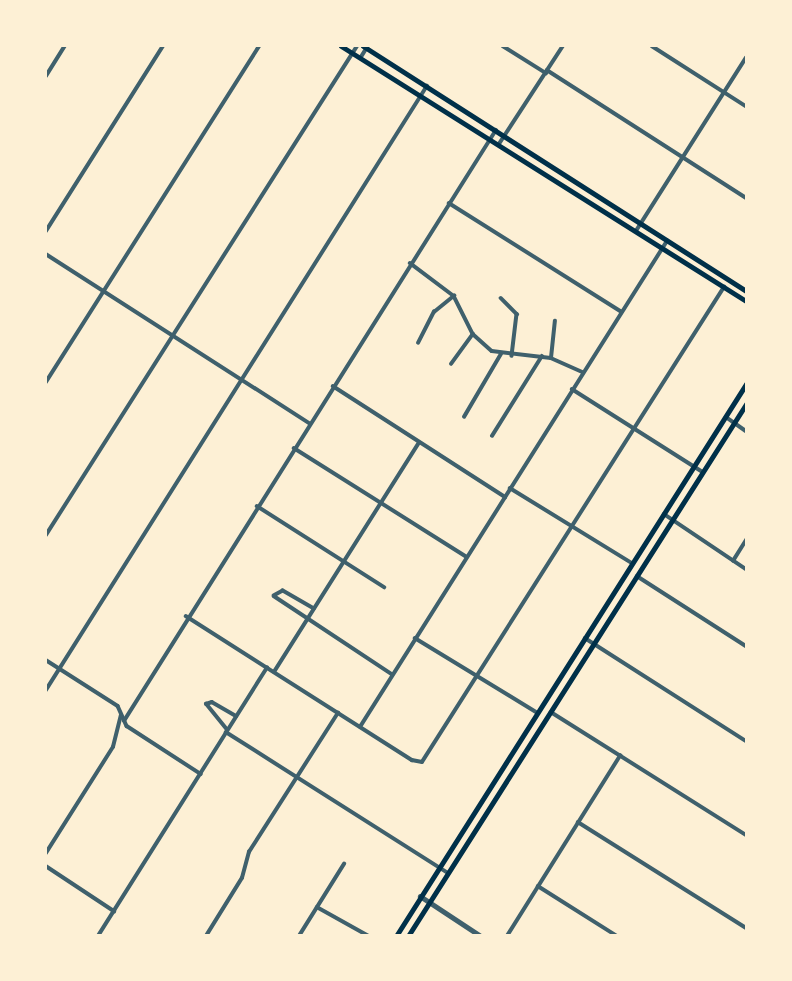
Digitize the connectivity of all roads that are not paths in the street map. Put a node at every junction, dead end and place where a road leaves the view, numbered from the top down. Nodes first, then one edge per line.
1 (65, 46) edge
2 (163, 46) edge
3 (259, 46) edge
4 (341, 46) edge
5 (357, 46) edge
6 (366, 46) edge
7 (503, 46) edge
8 (563, 46) edge
9 (652, 46) edge
10 (353, 52) junction
11 (361, 57) junction
12 (747, 58) edge
13 (547, 71) junction
14 (46, 76) edge
15 (427, 86) junction
16 (725, 92) junction
17 (421, 96) junction
18 (747, 106) edge
19 (496, 130) junction
20 (505, 136) junction
21 (490, 139) junction
22 (499, 144) junction
23 (683, 158) junction
24 (747, 198) edge
25 (449, 203) junction
26 (641, 223) junction
27 (46, 231) edge
28 (636, 231) junction
29 (668, 240) junction
30 (663, 248) junction
31 (46, 254) edge
32 (411, 263) junction
33 (724, 287) junction
34 (747, 291) edge
35 (103, 292) junction
36 (454, 296) junction
37 (501, 298) dead end
38 (747, 301) edge
39 (622, 312) junction
40 (555, 321) dead end
41 (473, 334) junction
42 (171, 335) junction
43 (418, 343) dead end
44 (501, 354) junction
45 (512, 356) junction
46 (541, 356) junction
47 (551, 358) junction
48 (451, 364) dead end
49 (582, 372) junction
50 (242, 380) junction
51 (46, 382) edge
52 (747, 384) edge
53 (332, 386) junction
54 (572, 389) junction
55 (747, 404) edge
56 (464, 417) dead end
57 (726, 417) junction
58 (309, 423) junction
59 (735, 423) junction
60 (635, 429) junction
61 (747, 430) edge
62 (492, 436) dead end
63 (419, 443) junction
64 (294, 448) junction
65 (695, 467) junction
66 (703, 472) junction
67 (510, 488) junction
68 (505, 497) junction
69 (382, 502) junction
70 (257, 506) junction
71 (664, 514) junction
72 (672, 520) junction
73 (573, 527) junction
74 (46, 535) edge
75 (747, 540) edge
76 (467, 557) junction
77 (344, 561) junction
78 (733, 561) junction
79 (632, 564) junction
80 (747, 569) edge
81 (637, 576) junction
82 (384, 587) dead end
83 (314, 609) junction
84 (186, 616) junction
85 (307, 620) junction
86 (415, 638) junction
87 (585, 638) junction
88 (594, 644) junction
89 (747, 646) edge
90 (46, 660) edge
91 (59, 668) junction
92 (267, 668) junction
93 (274, 672) junction
94 (392, 674) junction
95 (477, 676) junction
96 (46, 690) edge
97 (122, 712) junction
98 (551, 712) junction
99 (338, 713) junction
100 (538, 713) junction
101 (236, 716) junction
102 (124, 721) junction
103 (360, 727) junction
104 (227, 731) junction
105 (747, 741) edge
106 (516, 747) junction
107 (524, 754) junction
108 (621, 756) junction
109 (508, 759) junction
110 (519, 762) junction
111 (201, 774) junction
112 (297, 777) junction
113 (578, 822) junction
114 (747, 835) edge
115 (46, 853) edge
116 (344, 864) dead end
117 (46, 866) edge
118 (439, 867) junction
119 (448, 873) junction
120 (538, 886) junction
121 (420, 896) junction
122 (429, 902) junction
123 (317, 907) junction
124 (114, 911) junction
125 (747, 928) edge
126 (98, 936) edge
127 (206, 936) edge
128 (299, 936) edge
129 (369, 936) edge
130 (396, 936) edge
131 (408, 936) edge
132 (481, 936) edge
133 (507, 936) edge
134 (617, 936) edge

1 - 14 street
2 - 27 street
3 - 35 street
4 - 10 main road
5 - 10 street
6 - 11 street
6 - 15 main road
7 - 13 street
8 - 13 street
9 - 16 street
10 - 11 main road
10 - 42 street
11 - 17 main road
12 - 16 street
13 - 20 street
13 - 23 street
15 - 17 street
15 - 19 main road
16 - 18 street
16 - 23 street
17 - 21 main road
17 - 50 street
19 - 20 main road
19 - 21 street
20 - 22 street
20 - 26 main road
21 - 22 main road
21 - 25 street
22 - 28 main road
23 - 24 street
23 - 26 street
25 - 32 street
25 - 39 street
26 - 28 street
26 - 29 main road
28 - 30 main road
29 - 30 street
29 - 34 main road
30 - 33 main road
30 - 39 street
31 - 35 street
32 - 36 street
32 - 53 street
33 - 38 main road
33 - 60 street
35 - 42 street
35 - 51 street
36 - 41 street
36 - 43 street
37 - 45 street
39 - 49 street
40 - 47 street
41 - 44 street
41 - 48 street
42 - 50 street
42 - 74 street
44 - 45 street
44 - 56 street
45 - 46 street
46 - 47 street
46 - 62 street
47 - 49 street
49 - 54 street
50 - 58 street
50 - 91 street
52 - 57 main road
53 - 58 street
53 - 63 street
54 - 60 street
54 - 67 street
55 - 59 main road
57 - 59 street
57 - 65 main road
58 - 64 street
59 - 61 street
59 - 66 main road
60 - 65 street
60 - 73 street
63 - 68 street
63 - 69 street
64 - 69 street
64 - 70 street
65 - 66 street
65 - 71 main road
66 - 72 main road
67 - 68 street
67 - 73 street
68 - 76 street
69 - 76 street
69 - 77 street
70 - 77 street
70 - 84 street
71 - 72 street
71 - 79 main road
72 - 78 street
72 - 81 main road
73 - 79 street
73 - 95 street
75 - 78 street
76 - 86 street
77 - 82 street
77 - 83 street
78 - 80 street
79 - 87 main road
81 - 88 main road
81 - 89 street
83 - 85 street
83 - 85 street
84 - 92 street
84 - 102 street
85 - 93 street
85 - 94 street
86 - 94 street
86 - 95 street
87 - 88 street
87 - 100 main road
88 - 98 main road
88 - 105 street
90 - 91 street
91 - 96 street
91 - 97 street
92 - 93 street
92 - 101 street
93 - 99 street
94 - 103 street
95 - 100 street
95 - 103 street
97 - 102 street
97 - 115 street
98 - 107 main road
98 - 108 street
99 - 103 street
99 - 112 street
100 - 106 main road
101 - 104 street
101 - 104 street
102 - 111 street
104 - 111 street
104 - 112 street
106 - 107 main road
106 - 109 main road
107 - 110 main road
108 - 113 street
108 - 114 street
109 - 110 main road
109 - 118 main road
110 - 119 main road
111 - 124 street
112 - 118 street
112 - 127 street
113 - 120 street
113 - 125 street
116 - 123 street
117 - 124 street
118 - 119 street
118 - 121 main road
119 - 122 main road
120 - 133 street
120 - 134 street
121 - 122 street
121 - 130 main road
122 - 131 main road
122 - 132 street
123 - 128 street
123 - 129 street
124 - 126 street

